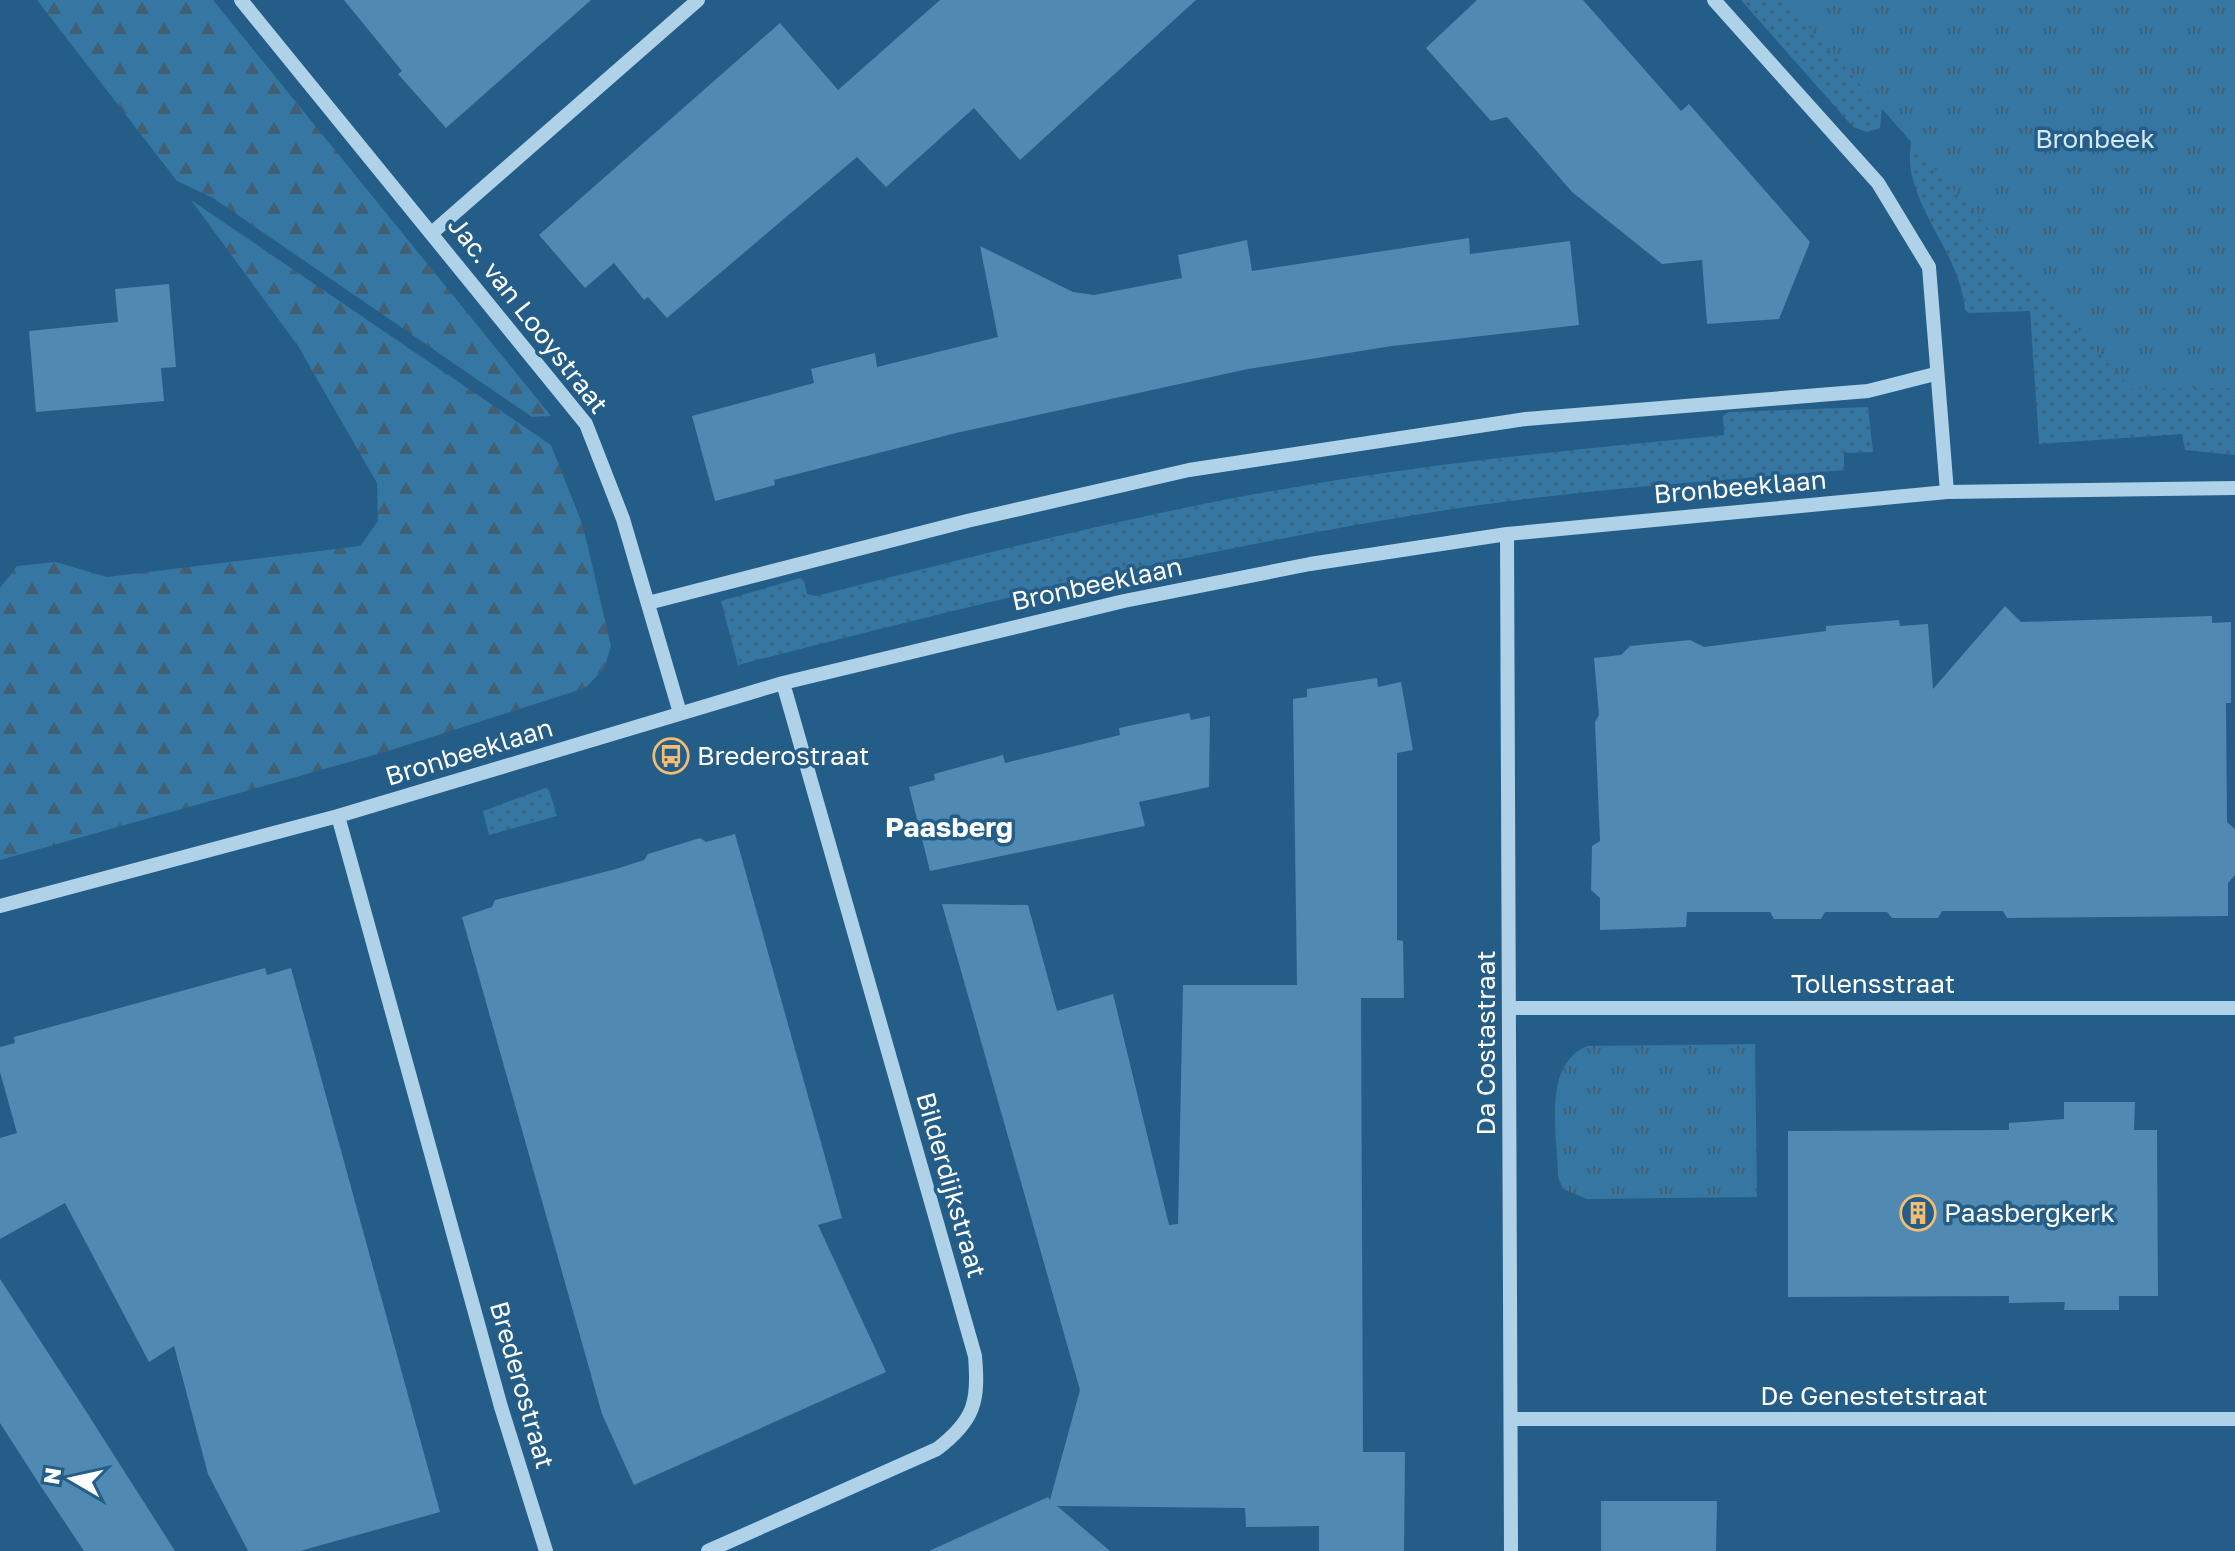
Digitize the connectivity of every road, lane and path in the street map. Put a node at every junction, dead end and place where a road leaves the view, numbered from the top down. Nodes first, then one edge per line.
1 (241, 0) edge
2 (698, 0) edge
3 (1714, 0) edge
4 (433, 232) junction
5 (1935, 374) junction
6 (2235, 488) edge
7 (1947, 492) junction
8 (1507, 534) junction
9 (648, 603) junction
10 (783, 683) junction
11 (680, 713) junction
12 (338, 816) junction
13 (0, 906) edge
14 (1510, 1008) junction
15 (2235, 1008) edge
16 (1513, 1419) junction
17 (2235, 1419) edge
18 (546, 1551) edge
19 (708, 1551) edge
20 (1511, 1551) edge

1 - 4 street, Jac. van Looystraat
2 - 4 street
3 - 5 street
4 - 9 street, Jac. van Looystraat
5 - 7 street
5 - 9 street
6 - 7 street, Bronbeeklaan
7 - 8 street, Bronbeeklaan
8 - 10 street, Bronbeeklaan
8 - 14 street, Da Costastraat
9 - 11 street, Jac. van Looystraat
10 - 11 street, Bronbeeklaan
10 - 19 street, Bilderdijkstraat
11 - 12 street, Bronbeeklaan
12 - 13 street, Bronbeeklaan
12 - 18 street, Brederostraat
14 - 15 street, Tollensstraat
14 - 16 street, Da Costastraat
16 - 17 street, De Genestetstraat
16 - 20 street, Da Costastraat

